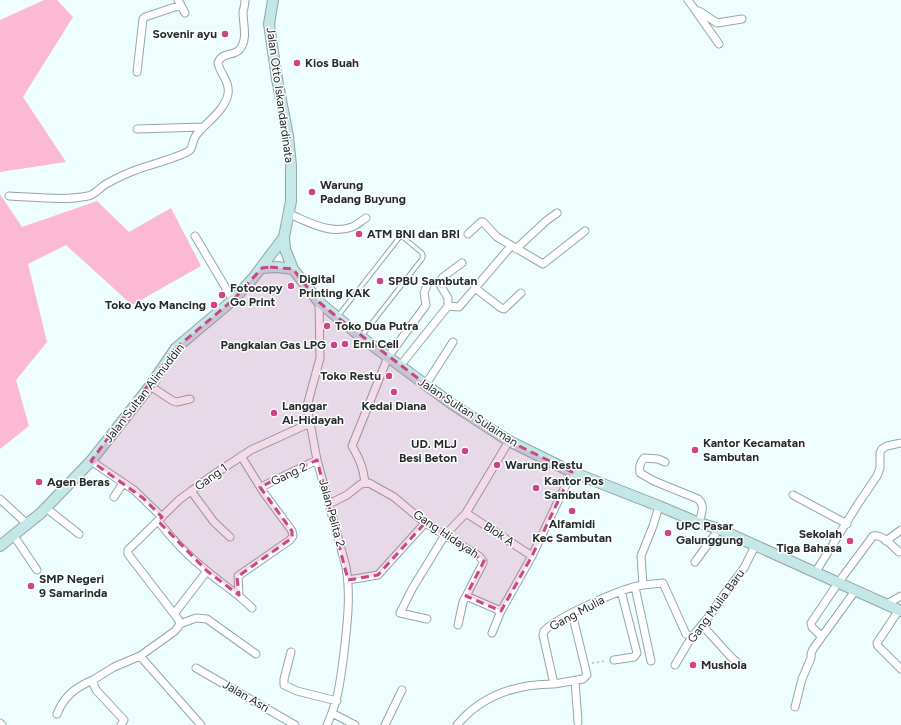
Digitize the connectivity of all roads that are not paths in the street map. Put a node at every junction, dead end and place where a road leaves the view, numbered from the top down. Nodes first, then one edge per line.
1 (246, 0) edge
2 (273, 0) edge
3 (688, 0) edge
4 (179, 2) edge
5 (694, 7) junction
6 (185, 13) dead end
7 (742, 19) dead end
8 (719, 44) dead end
9 (137, 72) dead end
10 (202, 127) junction
11 (137, 129) dead end
12 (9, 196) dead end
13 (557, 213) dead end
14 (289, 214) junction
15 (366, 218) dead end
16 (585, 231) dead end
17 (468, 234) dead end
18 (195, 236) dead end
19 (284, 237) junction
20 (514, 247) junction
21 (462, 263) dead end
22 (262, 268) junction
23 (293, 269) junction
24 (426, 285) dead end
25 (475, 288) junction
26 (521, 293) dead end
27 (233, 300) junction
28 (319, 302) junction
29 (448, 306) junction
30 (337, 317) junction
31 (361, 337) junction
32 (453, 342) dead end
33 (388, 357) junction
34 (400, 366) junction
35 (426, 384) junction
36 (150, 386) junction
37 (190, 399) dead end
38 (310, 423) junction
39 (509, 441) junction
40 (901, 443) edge
41 (241, 456) junction
42 (317, 460) junction
43 (91, 461) junction
44 (665, 462) dead end
45 (572, 472) junction
46 (123, 483) junction
47 (364, 483) junction
48 (261, 487) junction
49 (191, 491) junction
50 (793, 495) dead end
51 (114, 497) dead end
52 (0, 499) edge
53 (329, 504) junction
54 (659, 506) junction
55 (46, 508) junction
56 (466, 513) junction
57 (160, 519) junction
58 (425, 523) junction
59 (698, 523) junction
60 (27, 524) junction
61 (847, 524) junction
62 (719, 529) junction
63 (901, 530) edge
64 (79, 534) dead end
65 (445, 535) junction
66 (14, 536) junction
67 (230, 537) dead end
68 (886, 541) junction
69 (0, 546) edge
70 (755, 546) junction
71 (899, 552) dead end
72 (532, 556) junction
73 (695, 562) dead end
74 (37, 570) dead end
75 (207, 571) junction
76 (815, 573) junction
77 (348, 580) junction
78 (838, 583) junction
79 (643, 585) junction
80 (635, 587) junction
81 (621, 591) junction
82 (855, 591) junction
83 (239, 595) junction
84 (466, 596) junction
85 (901, 596) edge
86 (887, 604) junction
87 (252, 608) dead end
88 (501, 611) junction
89 (900, 611) edge
90 (572, 613) junction
91 (174, 614) junction
92 (427, 619) dead end
93 (180, 624) junction
94 (458, 625) dead end
95 (702, 625) junction
96 (492, 633) dead end
97 (687, 635) junction
98 (821, 636) junction
99 (291, 652) dead end
100 (256, 654) dead end
101 (140, 656) junction
102 (614, 660) road end
103 (651, 661) dead end
104 (739, 664) dead end
105 (675, 665) dead end
106 (196, 668) dead end
107 (901, 669) edge
108 (93, 680) junction
109 (576, 681) junction
110 (554, 684) junction
111 (402, 690) dead end
112 (337, 701) junction
113 (795, 707) dead end
114 (332, 713) junction
115 (57, 714) dead end
116 (578, 722) dead end
117 (125, 723) edge
118 (201, 725) edge
119 (295, 725) edge
120 (327, 725) edge
121 (355, 725) edge
122 (385, 725) edge
123 (456, 725) edge

1 - 10 street
2 - 14 main road, Jalan Otto Iskandardinata
3 - 5 street
4 - 6 street
4 - 9 street
5 - 7 street
5 - 8 street
10 - 11 street
10 - 12 street
13 - 20 street
14 - 15 street
14 - 19 main road, Jalan Otto Iskandardinata
16 - 20 street
17 - 20 street
18 - 27 street
19 - 22 main road, Jalan Sultan Alimuddin
19 - 23 main road, Jalan Sultan Sulaiman
20 - 25 street
21 - 29 street
22 - 23 main road
22 - 27 main road, Jalan Sultan Alimuddin
23 - 28 main road, Jalan Sultan Sulaiman
24 - 33 street
25 - 26 street
25 - 29 street
27 - 36 main road, Jalan Sultan Alimuddin
28 - 30 main road, Jalan Sultan Sulaiman
28 - 38 street, Jalan Pelita 2
29 - 34 street
30 - 31 main road, Jalan Sultan Sulaiman
30 - 31 lane
31 - 33 main road, Jalan Sultan Sulaiman
32 - 35 street
33 - 34 main road, Jalan Sultan Sulaiman
33 - 47 street
34 - 35 main road, Jalan Sultan Sulaiman
35 - 39 main road, Jalan Sultan Sulaiman
36 - 37 street
36 - 43 main road, Jalan Sultan Alimuddin
38 - 41 street, Gang 1
38 - 42 street, Jalan Pelita 2
39 - 45 main road, Jalan Sultan Sulaiman
39 - 56 street
40 - 61 street
41 - 48 street
41 - 49 street, Gang 1
42 - 48 street, Gang 2
42 - 53 street, Jalan Pelita 2
43 - 46 street
43 - 55 main road, Jalan Sultan Alimuddin
44 - 59 street
45 - 54 main road, Jalan Sultan Sulaiman
45 - 72 street
46 - 51 street
46 - 57 street
47 - 53 street
47 - 58 street, Gang Hidayah
48 - 83 street
49 - 57 street, Gang 1
49 - 67 street
50 - 61 street
52 - 60 street
53 - 77 street, Jalan Pelita 2
54 - 59 main road, Jalan Sultan Sulaiman
54 - 79 street
55 - 60 main road, Jalan Sultan Alimuddin
55 - 64 street
56 - 65 street
56 - 72 street, Blok A
57 - 75 street
57 - 91 street, Gang 1
58 - 65 street, Gang Hidayah
58 - 77 street
59 - 62 main road, Jalan Sultan Sulaiman
60 - 66 main road, Jalan Sultan Alimuddin
61 - 76 street
62 - 70 main road, Jalan Sultan Sulaiman
62 - 73 street
63 - 68 street
65 - 84 street, Gang Hidayah
65 - 92 street
66 - 69 main road, Jalan Sultan Alimuddin
66 - 74 street
68 - 71 street
68 - 78 street
70 - 76 main road, Jalan Sultan Sulaiman
70 - 95 street, Gang Mulia Baru
72 - 88 street
75 - 83 street
75 - 91 street
76 - 78 main road, Jalan Sultan Sulaiman
77 - 112 street, Jalan Pelita 2
78 - 82 main road, Jalan Sultan Sulaiman
78 - 98 street
79 - 80 street, Gang Mulia
79 - 97 street, Gang Mulia
80 - 81 street, Gang Mulia
80 - 103 street
81 - 90 street, Gang Mulia
81 - 102 street
82 - 86 main road, Jalan Sultan Sulaiman
82 - 98 street
83 - 87 street
84 - 88 street
84 - 94 street, Gang Hidayah
85 - 86 street
86 - 89 main road, Jalan Sultan Sulaiman
88 - 96 street
89 - 107 street
90 - 109 street
90 - 110 street, Gang Mulia
91 - 93 street
93 - 100 street
93 - 101 street
95 - 97 street, Gang Mulia Baru
95 - 104 street
97 - 105 street, Gang Mulia Baru
98 - 113 street
99 - 112 street
101 - 108 street
101 - 118 street
106 - 119 street, Jalan Asri
108 - 115 street
108 - 117 street
109 - 110 street
109 - 116 street
110 - 123 street
111 - 122 street
112 - 114 street, Jalan Pelita 2
114 - 120 street, Jalan Pelita 2
114 - 121 street

